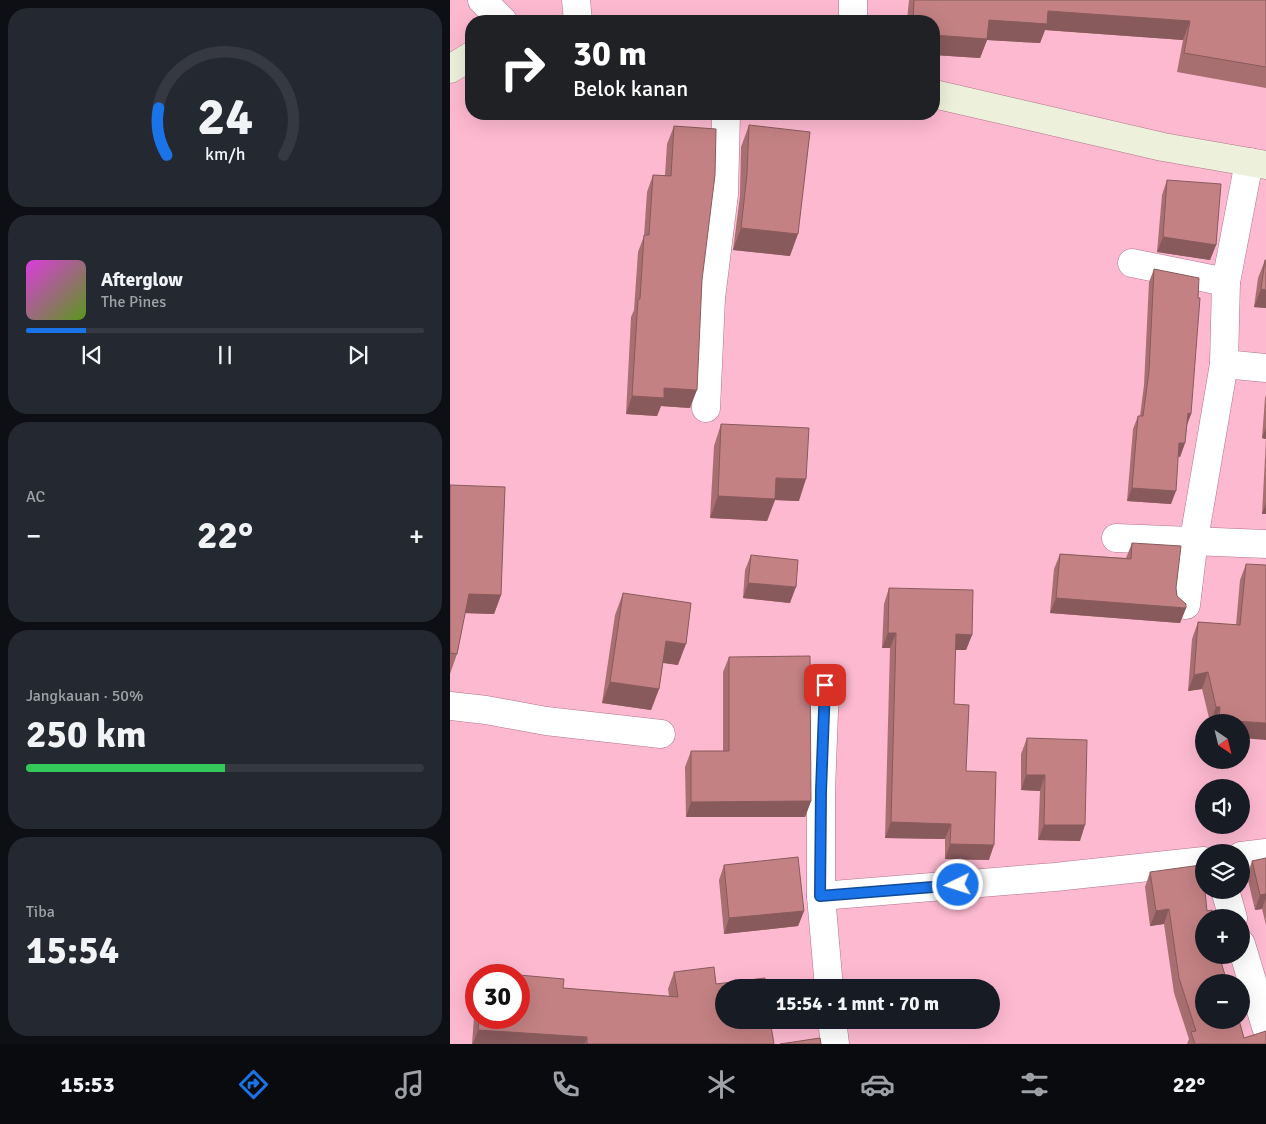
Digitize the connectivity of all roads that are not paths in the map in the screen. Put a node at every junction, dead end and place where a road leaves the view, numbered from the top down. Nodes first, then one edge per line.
1 (482, 0) edge
2 (576, 0) edge
3 (853, 0) edge
4 (497, 15) edge
5 (577, 15) edge
6 (853, 15) edge
7 (465, 60) edge
8 (450, 69) edge
9 (940, 95) edge
10 (726, 120) edge
11 (1257, 163) edge
12 (1132, 263) dead end
13 (1226, 282) junction
14 (1224, 364) junction
15 (1266, 368) edge
16 (706, 408) dead end
17 (1116, 538) dead end
18 (1194, 539) junction
19 (1266, 544) edge
20 (1186, 605) edge
21 (825, 685) dead end
22 (450, 706) edge
23 (661, 734) dead end
24 (1266, 853) edge
25 (1250, 855) edge
26 (1195, 861) edge
27 (820, 896) junction
28 (1247, 964) edge
29 (828, 979) edge
30 (1266, 1027) edge
31 (833, 1029) edge
32 (835, 1044) edge

1 - 4 street
2 - 5 street
3 - 6 street
7 - 8 street
9 - 11 street
10 - 16 street
11 - 13 street
12 - 13 street
13 - 14 street
14 - 15 street
14 - 18 street
17 - 18 street
18 - 19 street
18 - 20 street
21 - 27 street
22 - 23 street
24 - 25 street
26 - 27 street
27 - 29 street
28 - 30 street
31 - 32 street

